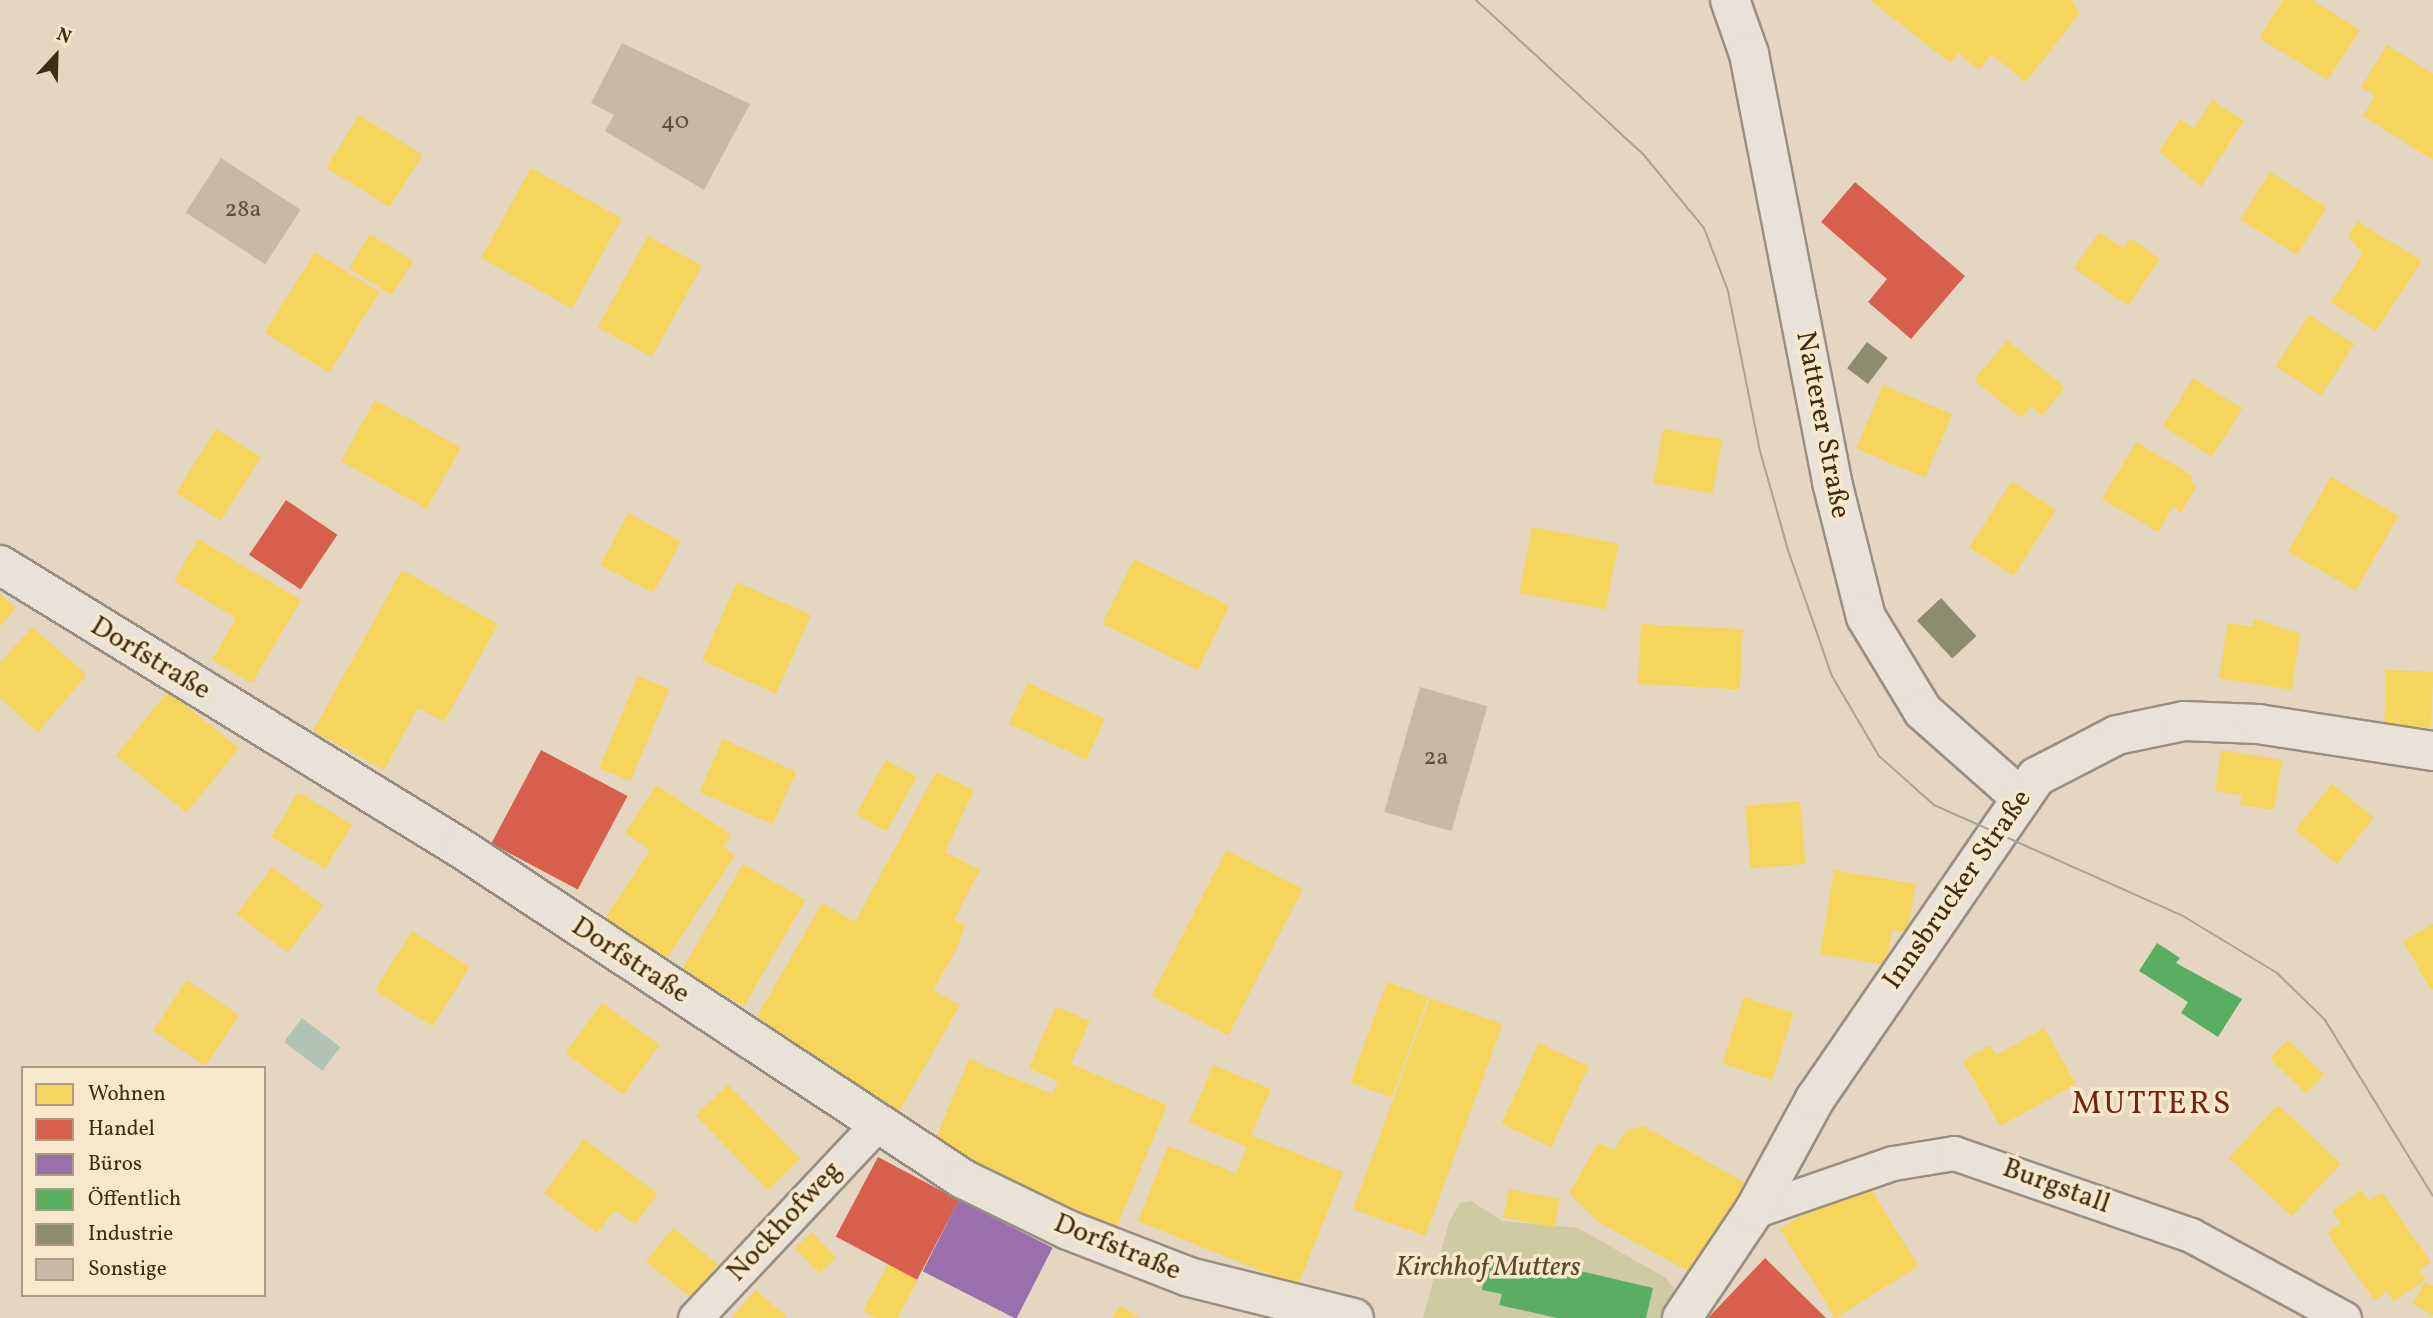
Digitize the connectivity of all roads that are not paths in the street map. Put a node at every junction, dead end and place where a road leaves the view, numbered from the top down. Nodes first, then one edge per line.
1 (1731, 0) edge
2 (0, 565) edge
3 (2433, 751) edge
4 (2019, 796) junction
5 (875, 1126) junction
6 (1754, 1211) junction
7 (1281, 1310) edge
8 (695, 1318) edge
9 (1354, 1318) edge
10 (1682, 1318) edge
11 (2344, 1318) edge

1 - 4 main road, Natterer Straße
2 - 5 main road, Dorfstraße
3 - 4 main road, Innsbrucker Straße
4 - 6 main road, Innsbrucker Straße
5 - 7 main road, Dorfstraße
5 - 8 street, Nockhofweg
6 - 10 main road, Innsbrucker Straße
6 - 11 street, Burgstall
7 - 9 main road, Dorfstraße

